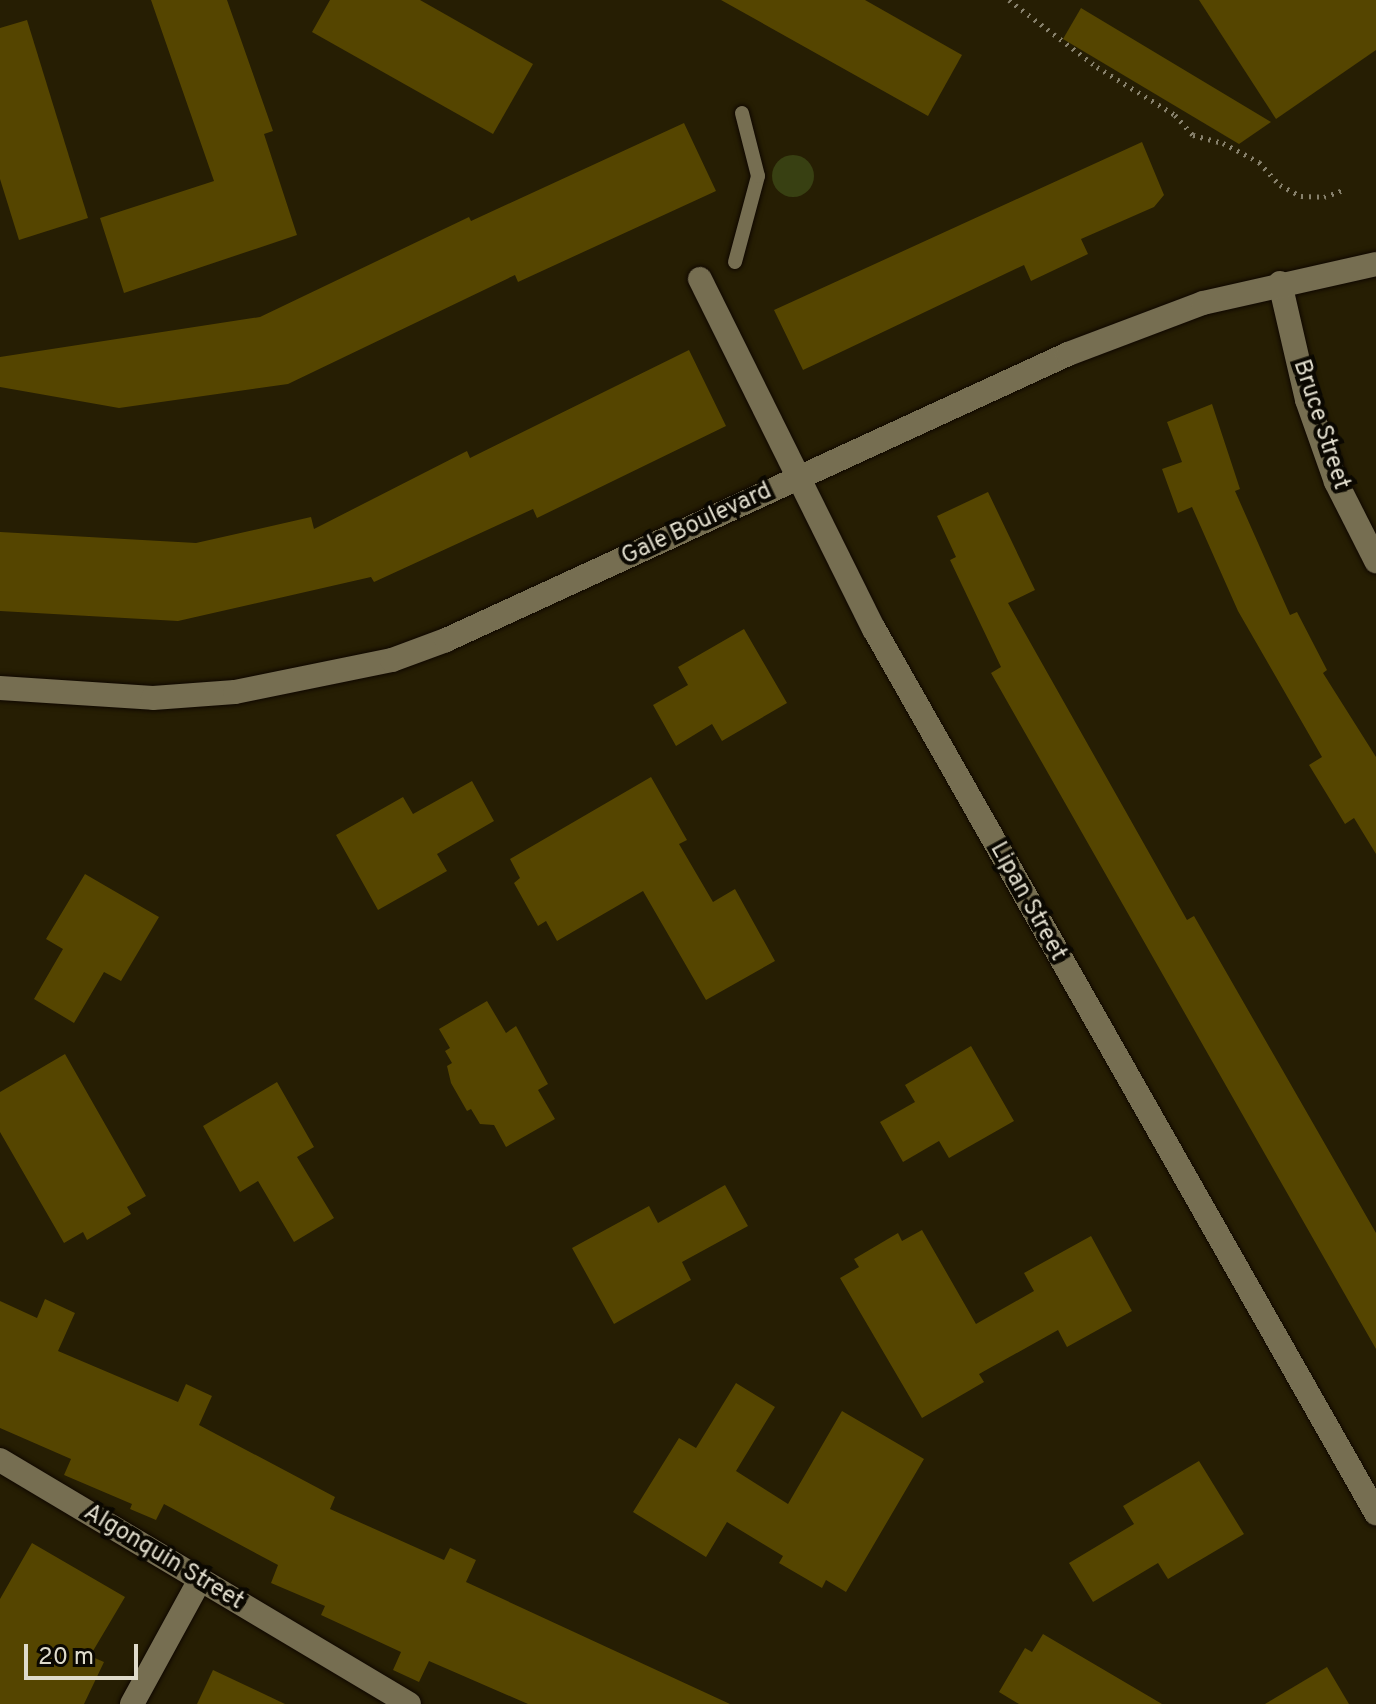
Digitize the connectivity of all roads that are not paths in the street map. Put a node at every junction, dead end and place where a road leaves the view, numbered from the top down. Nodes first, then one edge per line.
1 (742, 113) dead end
2 (735, 262) dead end
3 (1376, 264) edge
4 (700, 279) dead end
5 (1280, 283) junction
6 (798, 477) junction
7 (1376, 561) edge
8 (0, 688) edge
9 (0, 1460) edge
10 (1376, 1513) edge
11 (200, 1580) junction
12 (132, 1704) edge
13 (409, 1704) edge

1 - 2 lane
3 - 5 street, Gale Boulevard
4 - 6 street, Lipan Street
5 - 6 street, Gale Boulevard
5 - 7 street, Bruce Street
6 - 8 street, Gale Boulevard
6 - 10 street, Lipan Street
9 - 11 street, Algonquin Street
11 - 12 street
11 - 13 street, Algonquin Street

